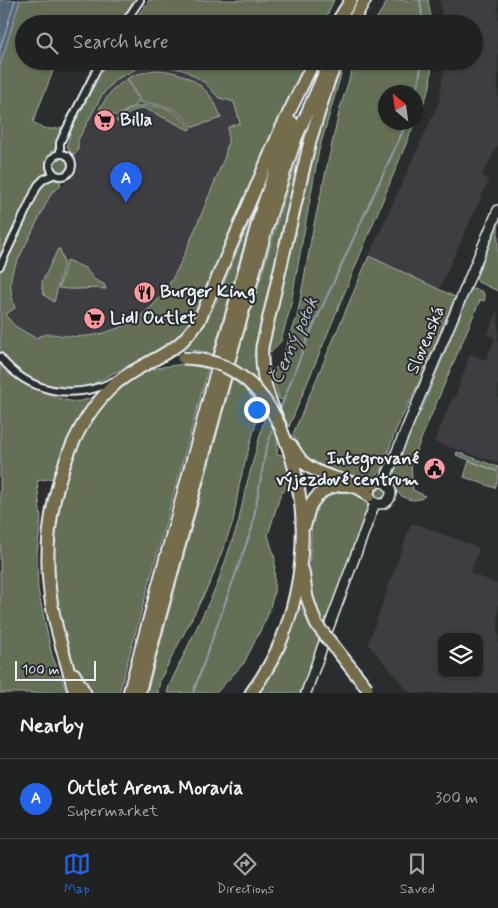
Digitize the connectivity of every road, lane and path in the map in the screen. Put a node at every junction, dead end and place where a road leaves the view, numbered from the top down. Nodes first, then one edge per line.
1 (140, 0) edge
2 (366, 0) edge
3 (130, 15) edge
4 (357, 15) edge
5 (360, 15) edge
6 (96, 70) edge
7 (310, 70) edge
8 (315, 70) edge
9 (326, 70) edge
10 (333, 70) edge
11 (60, 154) junction
12 (55, 174) junction
13 (498, 210) edge
14 (0, 266) edge
15 (0, 357) edge
16 (142, 366) junction
17 (222, 366) junction
18 (128, 374) junction
19 (280, 426) junction
20 (289, 445) junction
21 (379, 483) junction
22 (372, 500) junction
23 (302, 545) junction
24 (327, 632) dead end
25 (324, 642) dead end
26 (62, 648) junction
27 (369, 691) edge
28 (75, 693) edge
29 (86, 693) edge
30 (129, 693) edge
31 (139, 693) edge
32 (251, 693) edge
33 (306, 693) edge

1 - 3 street
2 - 4 highway
2 - 5 highway
6 - 11 street
7 - 16 highway
8 - 17 highway
9 - 17 highway
10 - 19 highway, bridge
11 - 12 street
11 - 12 street
12 - 14 street
13 - 21 street, Slovenská
15 - 18 street
16 - 18 highway
16 - 19 highway, bridge
17 - 30 highway
17 - 31 highway
18 - 26 highway
19 - 20 highway
20 - 21 highway
20 - 23 highway
21 - 22 street
21 - 22 street
22 - 23 highway
22 - 24 street
23 - 27 highway, bridge
23 - 32 highway
25 - 33 street
26 - 28 highway
26 - 29 highway

